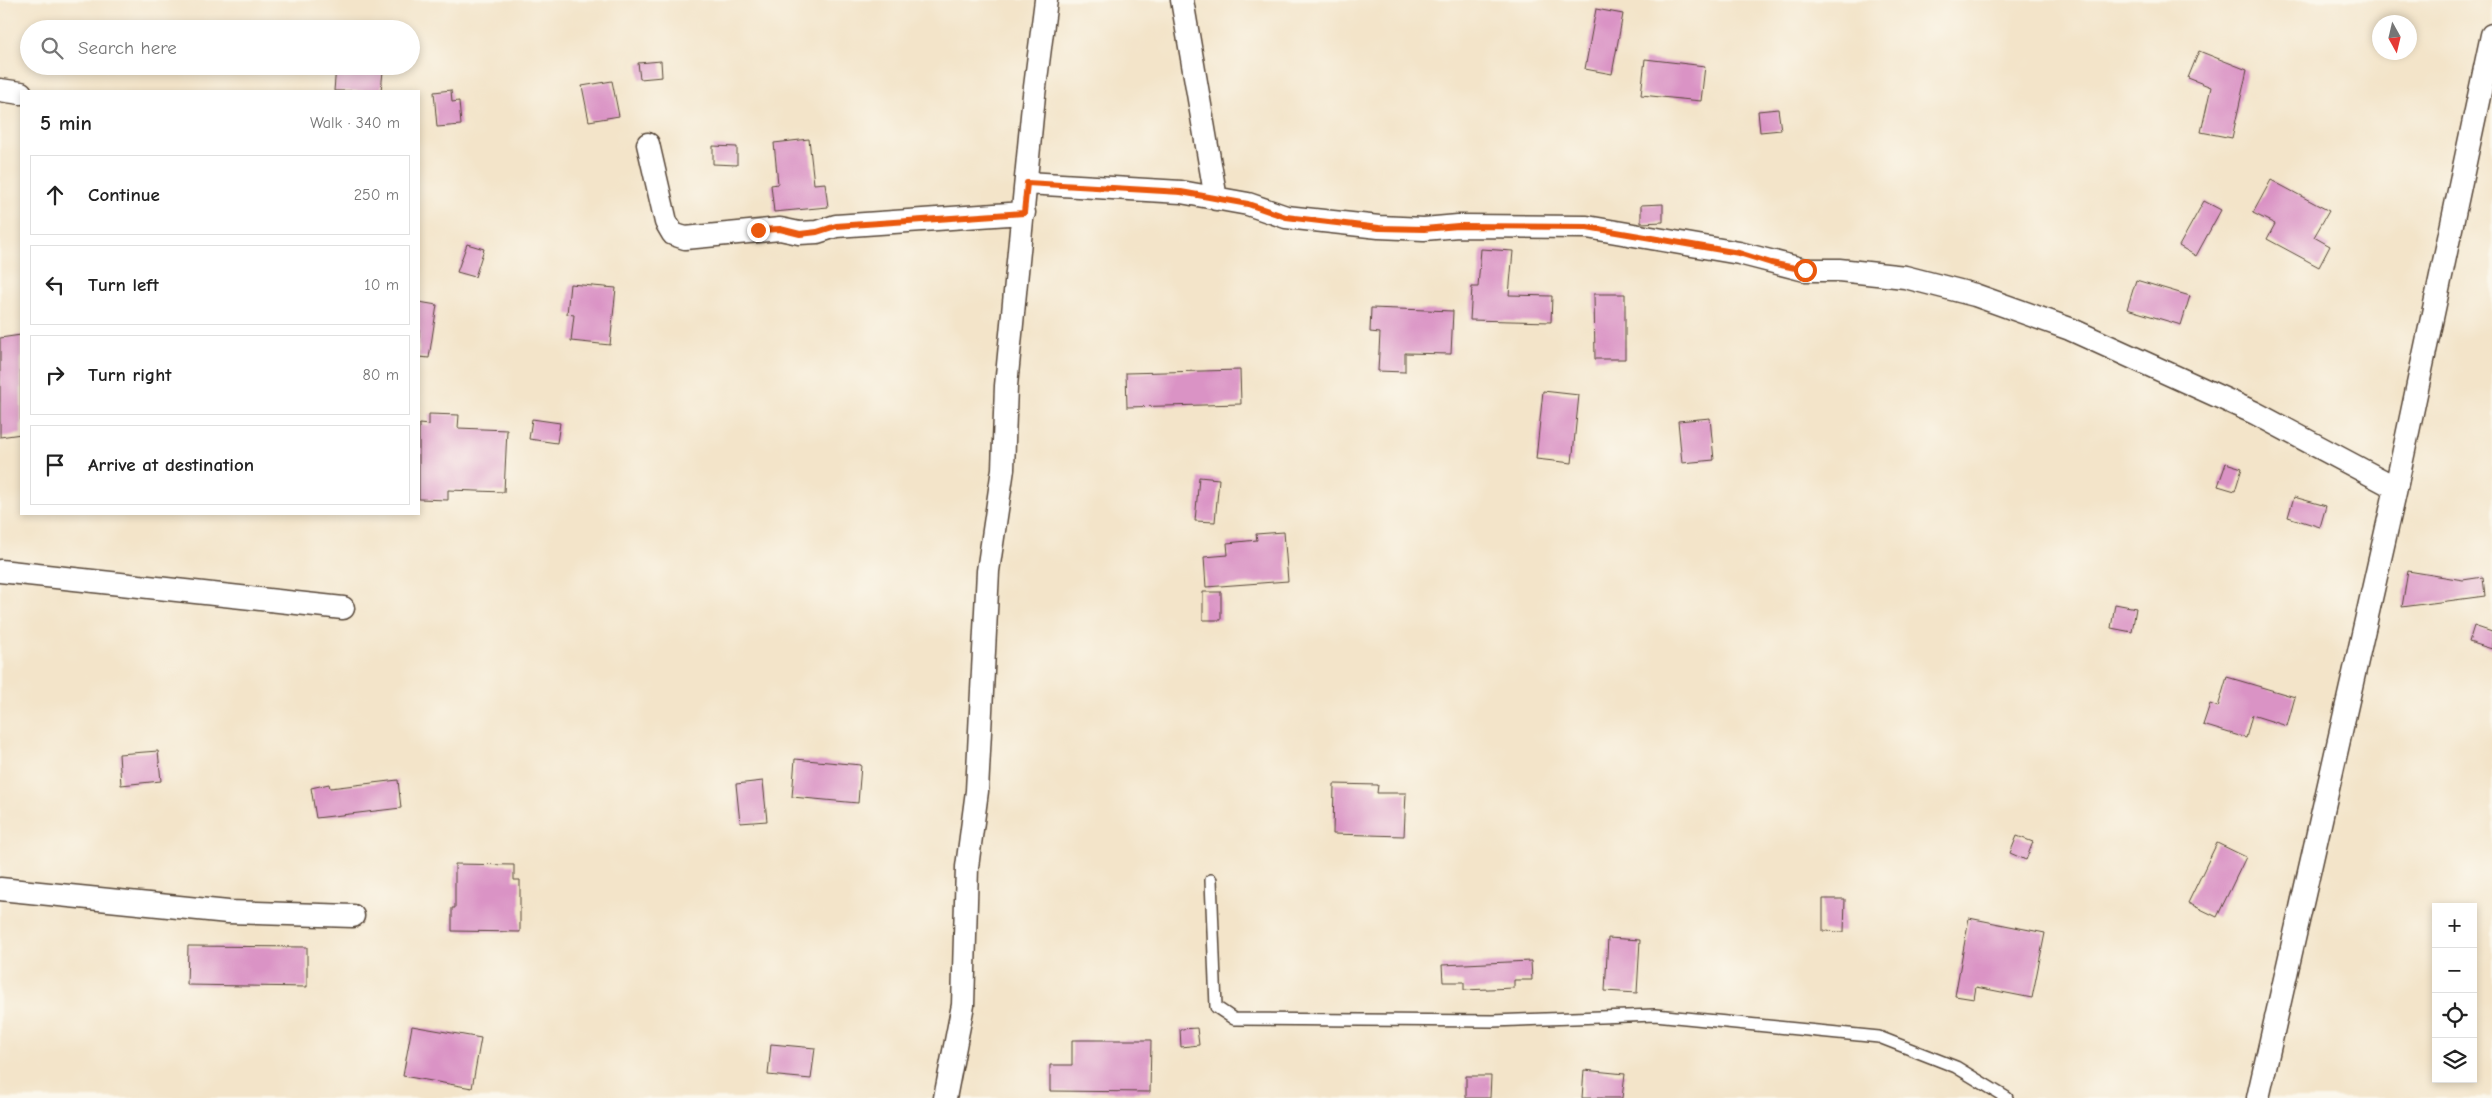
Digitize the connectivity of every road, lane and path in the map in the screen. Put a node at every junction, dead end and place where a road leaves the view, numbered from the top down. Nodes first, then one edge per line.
1 (1046, 0) edge
2 (1182, 0) edge
3 (2492, 35) edge
4 (0, 90) edge
5 (20, 93) edge
6 (648, 144) dead end
7 (1027, 183) junction
8 (1216, 199) junction
9 (1024, 213) junction
10 (2396, 488) junction
11 (0, 571) edge
12 (344, 608) dead end
13 (1211, 880) dead end
14 (0, 889) edge
15 (353, 916) dead end
16 (945, 1098) edge
17 (2007, 1098) edge
18 (2258, 1098) edge

1 - 7 street
2 - 8 street
3 - 10 street
4 - 5 street
6 - 9 street
7 - 8 street
7 - 9 street
8 - 10 street
9 - 16 street
10 - 18 street
11 - 12 street
13 - 17 lane
14 - 15 street

